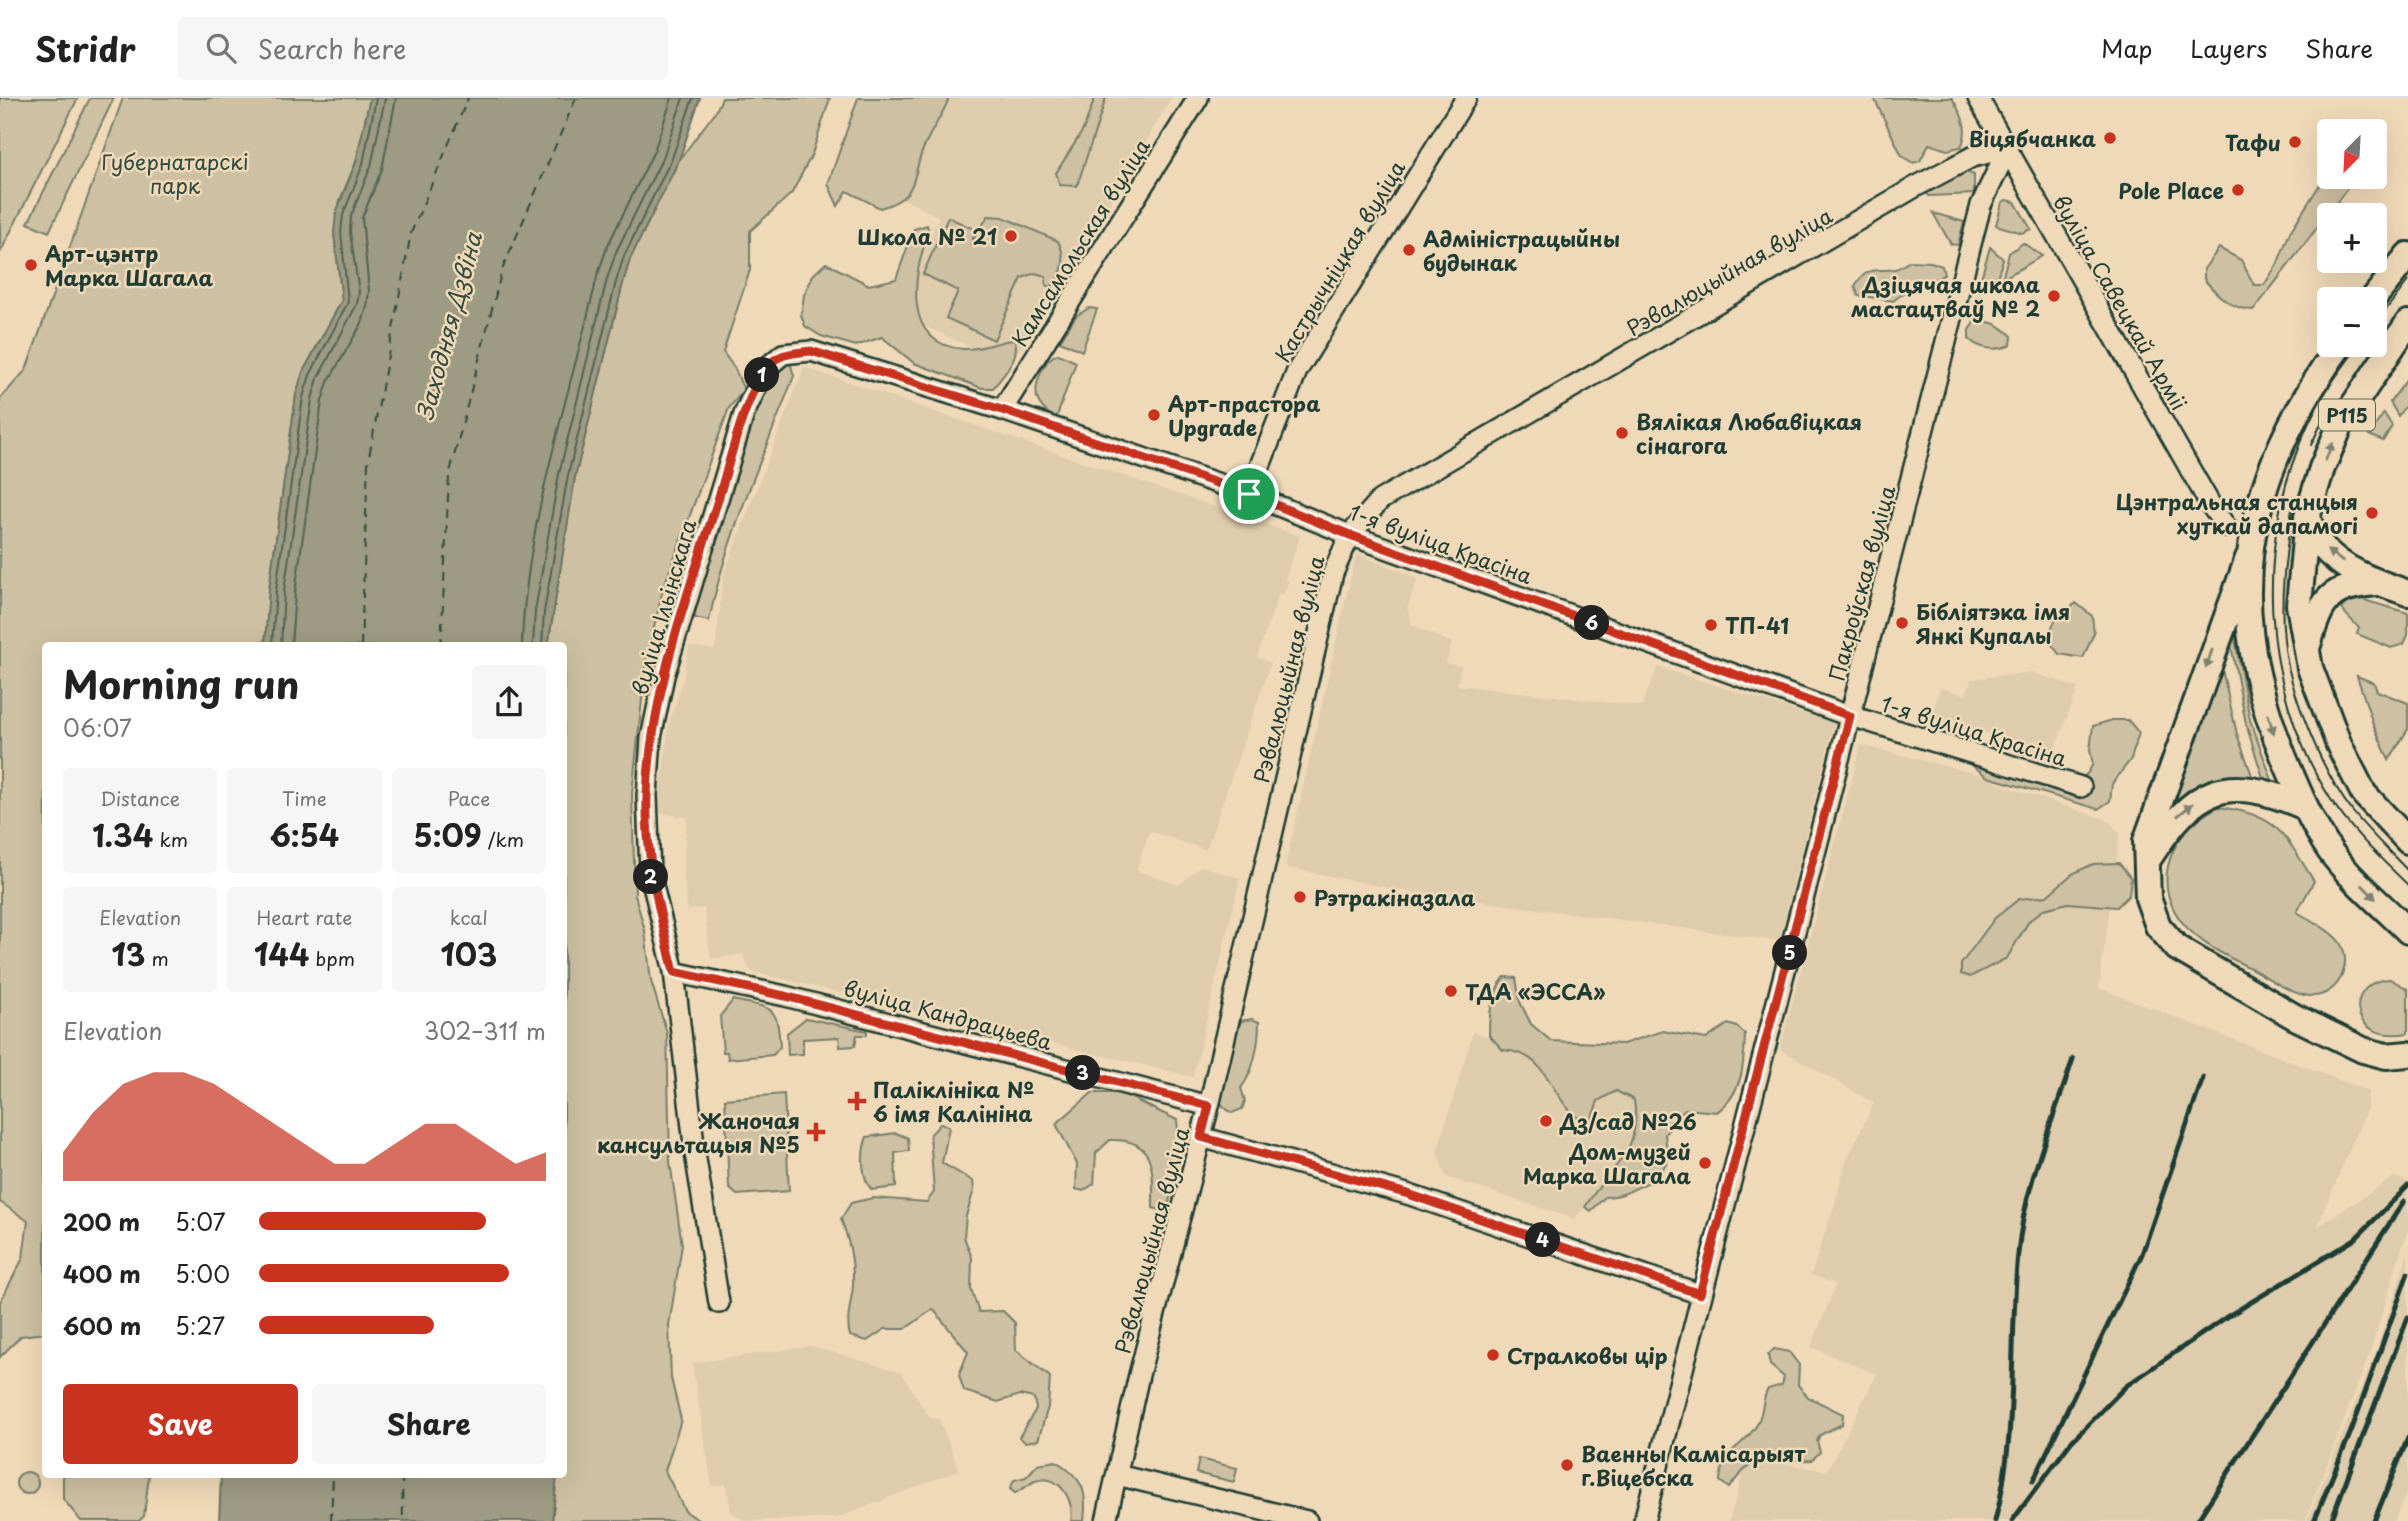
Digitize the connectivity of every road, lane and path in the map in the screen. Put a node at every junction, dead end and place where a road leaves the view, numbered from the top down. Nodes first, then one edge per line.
1 (1198, 98) edge
2 (1466, 98) edge
3 (1978, 98) edge
4 (2008, 148) junction
5 (2408, 254) edge
6 (2382, 287) edge
7 (2408, 323) edge
8 (783, 354) joint
9 (2332, 357) edge
10 (1002, 410) junction
11 (1249, 494) junction
12 (2307, 517) junction
13 (2226, 527) dead end
14 (1350, 535) junction
15 (2377, 583) junction
16 (2408, 593) edge
17 (2240, 602) junction
18 (2308, 660) junction
19 (1850, 716) junction
20 (2081, 787) dead end
21 (2305, 807) junction
22 (2408, 841) edge
23 (2145, 864) junction
24 (2408, 931) edge
25 (674, 972) junction
26 (2408, 1054) edge
27 (1209, 1106) junction
28 (1201, 1137) junction
29 (1700, 1294) junction
30 (719, 1303) dead end
31 (1117, 1475) junction
32 (1106, 1521) edge
33 (1307, 1521) edge
34 (1644, 1521) edge

1 - 10 street, Камсамольская вуліца
2 - 11 street, Кастрычніцкая вуліца
3 - 4 street, вуліца Савецкай Арміі
4 - 13 street, вуліца Савецкай Арміі
4 - 14 street, Рэвалюцыйная вуліца
4 - 19 street, Пакроўская вуліца
5 - 6 main road
12 -> 7 main road, Р115
8 - 10 street, 1-я вуліца Красіна
8 - 25 street, вуліца Ільінскага
9 - 17 main road, Р115
10 - 11 street, 1-я вуліца Красіна
11 - 14 street, 1-я вуліца Красіна
15 -> 12 main road
12 - 18 main road, Р115
14 - 19 street, 1-я вуліца Красіна
14 - 27 street, Рэвалюцыйная вуліца
15 - 16 main road
15 - 18 main road
17 -> 21 main road
17 -> 23 main road
18 - 22 main road, Р115
19 - 20 street, 1-я вуліца Красіна
19 - 29 street, Пакроўская вуліца
23 -> 21 main road
21 -> 24 main road
23 - 26 main road
25 - 27 street, вуліца Кандрацьева
25 - 30 street, вуліца Ільінскага
27 - 28 street, Рэвалюцыйная вуліца
28 - 29 street
28 - 31 street, Рэвалюцыйная вуліца
29 - 34 street, Пакроўская вуліца
31 - 32 street, Рэвалюцыйная вуліца
31 - 33 street

